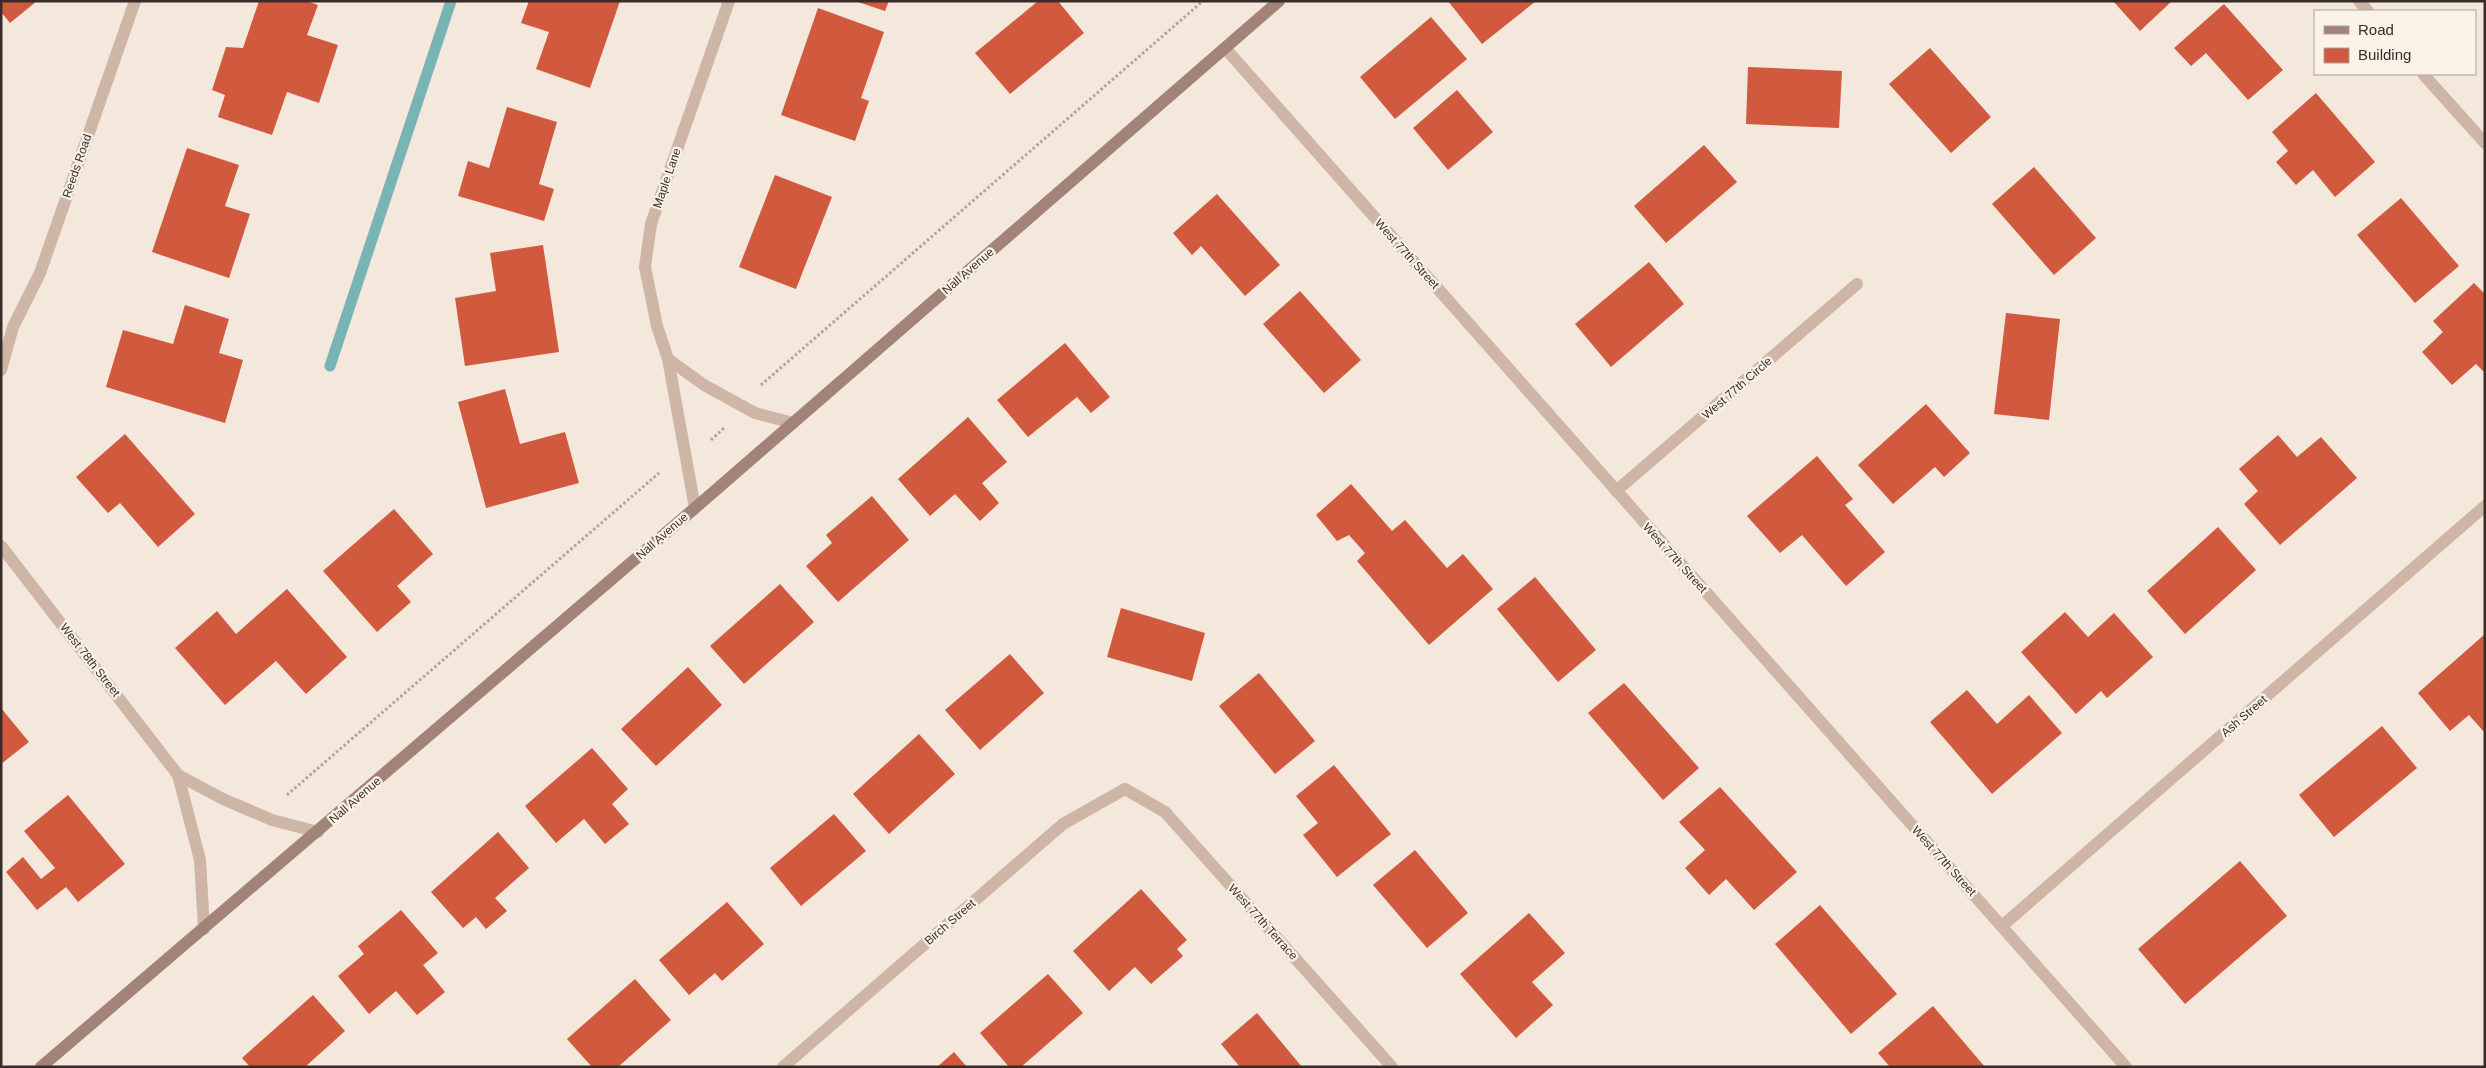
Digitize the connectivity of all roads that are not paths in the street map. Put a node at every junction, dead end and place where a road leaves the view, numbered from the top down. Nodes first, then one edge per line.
1 (135, 1) edge
2 (729, 1) edge
3 (1279, 1) edge
4 (1224, 48) junction
5 (2424, 75) edge
6 (2485, 143) edge
7 (1857, 284) dead end
8 (7, 330) edge
9 (668, 359) junction
10 (1, 370) edge
11 (792, 423) junction
12 (1616, 491) junction
13 (2485, 506) edge
14 (695, 508) junction
15 (1, 546) edge
16 (178, 774) junction
17 (1125, 789) joint
18 (318, 832) junction
19 (2002, 926) junction
20 (204, 929) junction
21 (41, 1067) edge
22 (783, 1067) edge
23 (1392, 1067) edge
24 (2126, 1067) edge

1 - 8 street, Reeds Road
2 - 9 street, Maple Lane
3 - 4 main road, Nall Avenue
4 - 11 main road, Nall Avenue
4 - 12 street, West 77th Street
5 - 6 street
7 - 12 street, West 77th Circle
8 - 10 street, Reeds Road
9 - 11 street
9 - 14 street, Maple Lane
11 - 14 main road, Nall Avenue
12 - 19 street, West 77th Street
13 - 19 street, Ash Street
14 - 18 main road, Nall Avenue
15 - 16 street, West 78th Street
16 - 18 street, West 78th Street
16 - 20 street, West 78th Street
17 - 22 street, Birch Street
17 - 23 street, West 77th Terrace
18 - 20 main road, Nall Avenue
19 - 24 street, West 77th Street
20 - 21 main road, Nall Avenue

